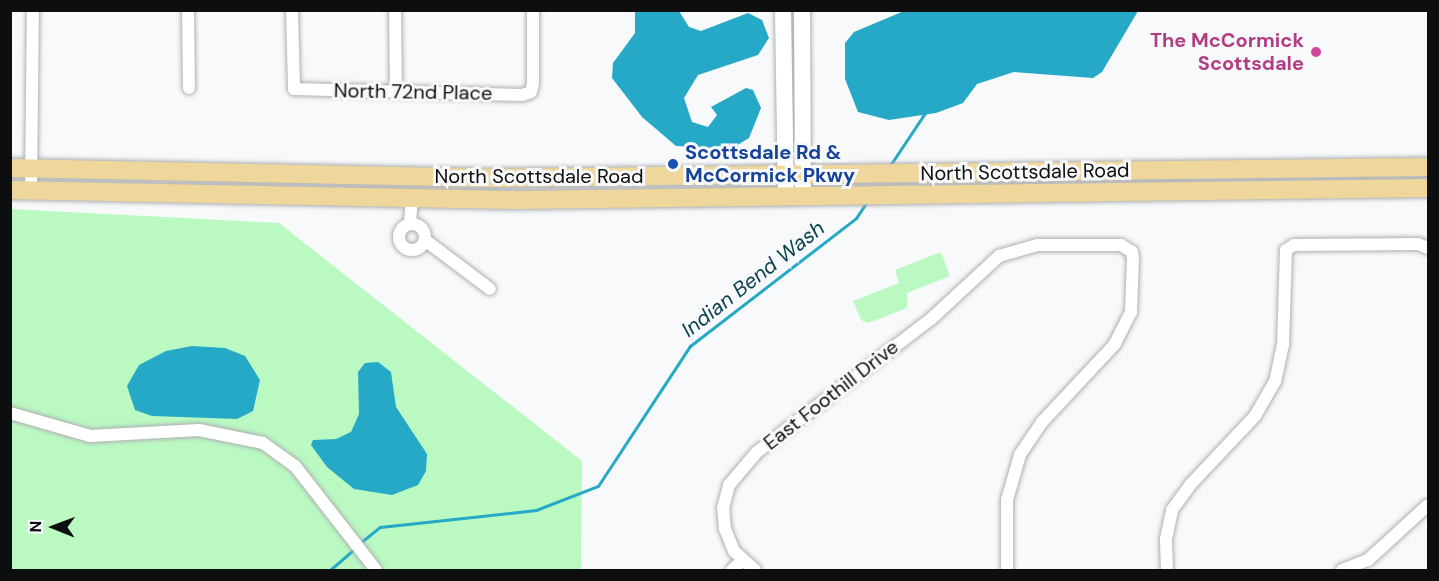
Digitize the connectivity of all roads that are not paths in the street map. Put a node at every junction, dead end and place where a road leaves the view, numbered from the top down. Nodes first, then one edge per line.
1 (33, 10) edge
2 (188, 10) edge
3 (292, 10) edge
4 (395, 10) edge
5 (533, 10) edge
6 (783, 10) edge
7 (802, 10) edge
8 (189, 88) dead end
9 (396, 91) junction
10 (1428, 166) edge
11 (10, 168) edge
12 (32, 169) junction
13 (330, 174) junction
14 (793, 175) junction
15 (492, 178) junction
16 (1428, 188) edge
17 (10, 190) edge
18 (31, 190) junction
19 (799, 197) junction
20 (412, 198) junction
21 (410, 224) junction
22 (425, 240) junction
23 (1428, 248) edge
24 (490, 289) dead end
25 (10, 413) edge
26 (1428, 505) edge
27 (742, 561) junction
28 (374, 568) edge
29 (732, 570) edge
30 (755, 570) edge
31 (1007, 570) edge
32 (1167, 570) edge
33 (1342, 570) edge

1 - 12 street
2 - 8 street
3 - 9 street, North 72nd Place
4 - 9 street
5 - 9 street, North 72nd Place
6 - 14 main road
7 - 14 main road
10 - 14 main road, North Scottsdale Road
11 - 12 main road, North Scottsdale Road
12 - 13 main road, North Scottsdale Road
12 - 18 street
13 - 15 main road, North Scottsdale Road
13 - 20 main road
14 - 15 main road, North Scottsdale Road
14 - 19 main road
15 - 20 main road
16 - 19 main road, North Scottsdale Road
17 - 18 main road, North Scottsdale Road
18 - 20 main road, North Scottsdale Road
19 - 20 main road, North Scottsdale Road
20 - 21 street
21 - 22 street
21 - 22 street
22 - 24 street
23 - 32 street
25 - 28 street
26 - 33 street
27 - 29 street
27 - 30 street
27 - 31 street, East Foothill Drive

